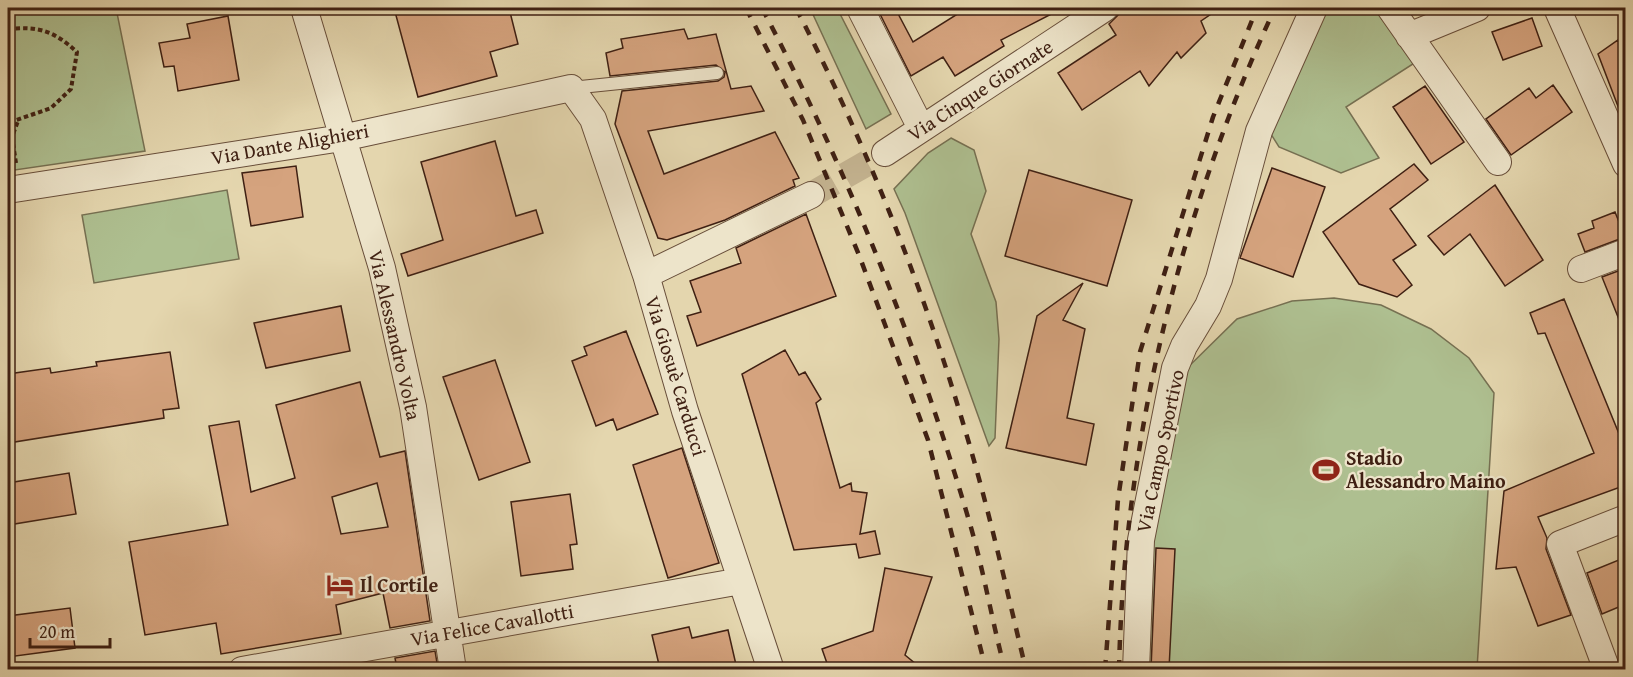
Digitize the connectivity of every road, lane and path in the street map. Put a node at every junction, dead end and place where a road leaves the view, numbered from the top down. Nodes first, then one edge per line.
1 (304, 8) edge
2 (860, 8) edge
3 (1105, 8) edge
4 (1314, 8) edge
5 (1390, 8) edge
6 (1477, 8) edge
7 (1557, 8) edge
8 (8, 29) edge
9 (1409, 36) junction
10 (717, 73) dead end
11 (571, 88) junction
12 (18, 121) junction
13 (8, 123) edge
14 (921, 128) junction
15 (342, 138) junction
16 (885, 153) tunnel mouth
17 (1498, 162) dead end
18 (1626, 164) edge
19 (14, 189) edge
20 (810, 195) tunnel mouth
21 (1626, 252) edge
22 (1581, 269) dead end
23 (646, 275) junction
24 (1626, 518) edge
25 (741, 580) junction
26 (447, 633) junction
27 (242, 669) edge
28 (453, 669) edge
29 (771, 669) edge
30 (1136, 669) edge
31 (1607, 669) edge

1 - 15 street, Via Alessandro Volta
2 - 14 street
3 - 14 street, Via Cinque Giornate
4 - 30 street, Via Campo Sportivo
5 - 9 street
6 - 9 street
7 - 18 street
8 - 12 path
9 - 17 street
10 - 11 lane
11 - 15 street, Via Dante Alighieri
11 - 23 street, Via Giosuè Carducci
12 - 13 path
12 - 19 path
14 - 16 street, Via Cinque Giornate
15 - 19 street, Via Dante Alighieri
15 - 26 street, Via Alessandro Volta
20 - 23 street
21 - 22 street
23 - 25 street, Via Giosuè Carducci
24 - 31 street
25 - 26 street, Via Felice Cavallotti
25 - 29 street, Via Giosuè Carducci
26 - 27 street, Via Felice Cavallotti
26 - 28 street, Via Alessandro Volta

